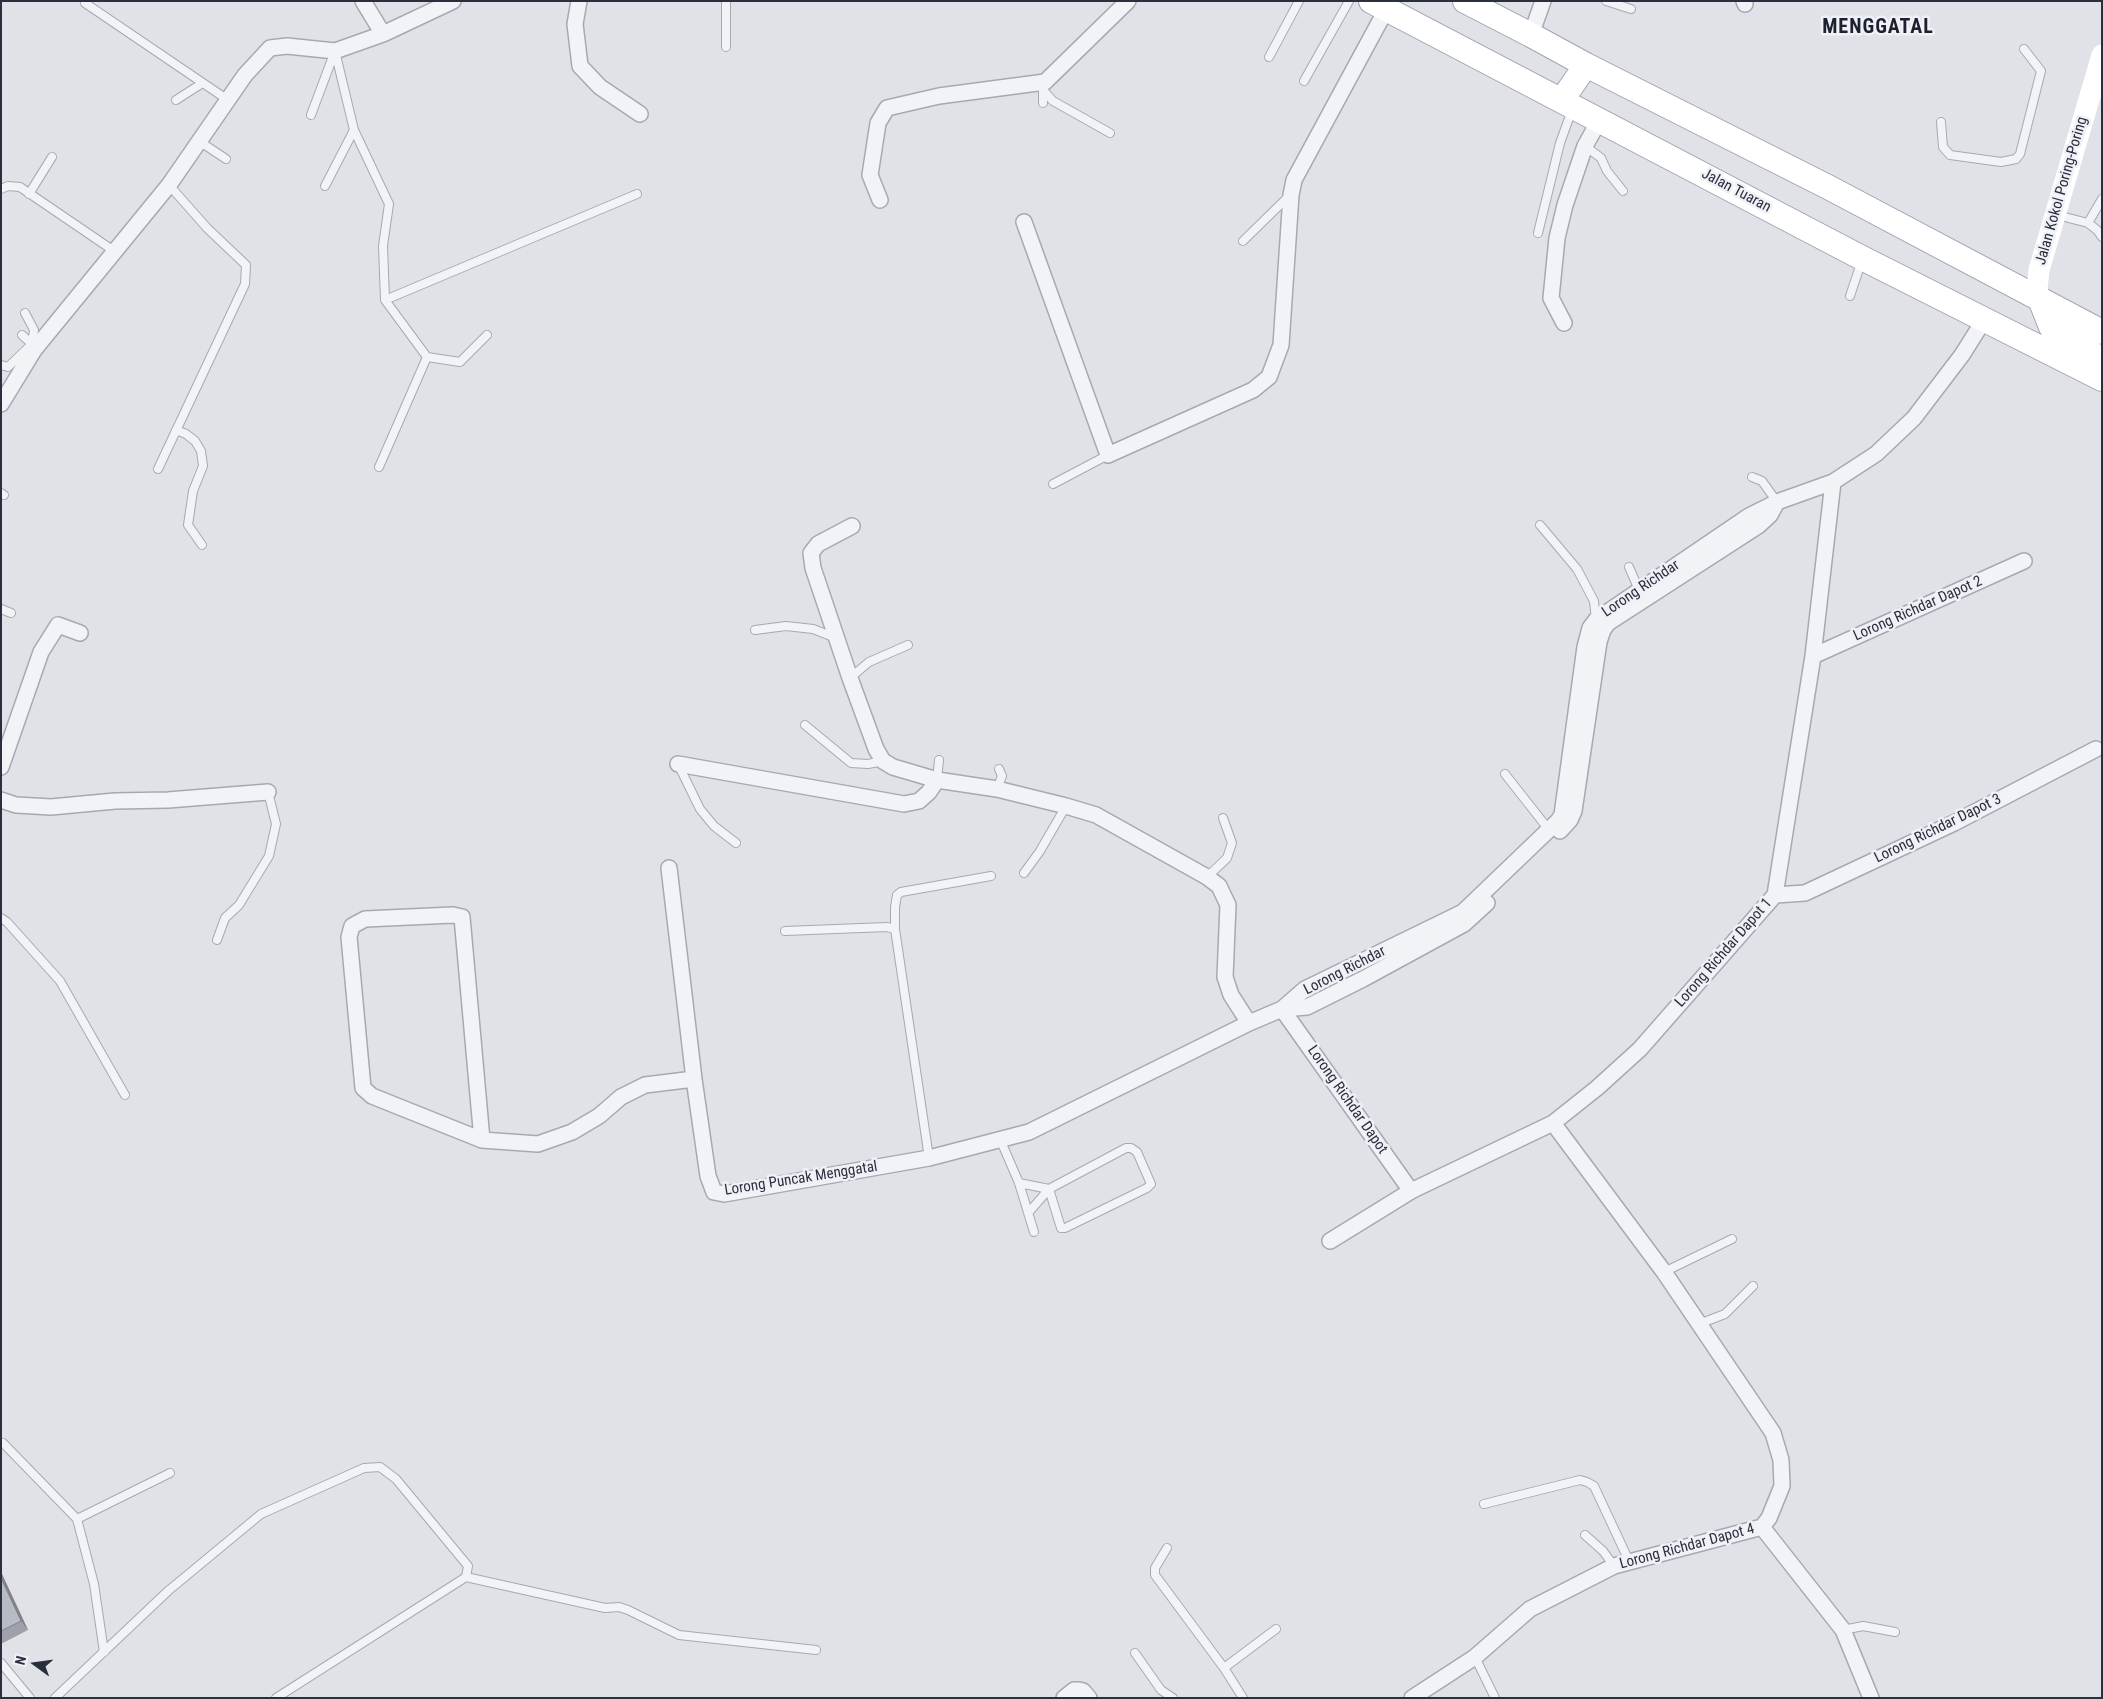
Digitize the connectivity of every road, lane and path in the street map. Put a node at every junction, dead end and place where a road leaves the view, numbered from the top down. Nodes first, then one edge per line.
1 (363, 1) edge
2 (453, 1) edge
3 (579, 1) edge
4 (726, 1) edge
5 (1128, 1) edge
6 (1299, 1) edge
7 (1349, 1) edge
8 (1465, 1) edge
9 (1543, 1) edge
10 (1606, 1) edge
11 (85, 3) dead end
12 (1379, 5) edge
13 (1631, 9) dead end
14 (383, 34) junction
15 (1531, 34) junction
16 (726, 47) dead end
17 (2024, 48) dead end
18 (335, 51) junction
19 (2102, 55) edge
20 (1268, 57) dead end
21 (1586, 65) junction
22 (1304, 81) dead end
23 (202, 84) junction
24 (1041, 87) junction
25 (176, 100) dead end
26 (228, 100) junction
27 (1568, 102) junction
28 (1043, 104) dead end
29 (640, 114) dead end
30 (311, 115) dead end
31 (1600, 119) junction
32 (1941, 122) dead end
33 (354, 130) junction
34 (1110, 132) dead end
35 (199, 141) junction
36 (1585, 146) junction
37 (52, 157) dead end
38 (226, 159) dead end
39 (169, 185) junction
40 (325, 186) dead end
41 (1, 189) edge
42 (1623, 191) dead end
43 (29, 194) junction
44 (637, 194) dead end
45 (1291, 195) junction
46 (2102, 199) edge
47 (880, 200) dead end
48 (2056, 214) junction
49 (1024, 222) dead end
50 (2088, 224) junction
51 (1538, 233) dead end
52 (2102, 237) edge
53 (1243, 241) dead end
54 (114, 251) junction
55 (1862, 258) junction
56 (1850, 296) dead end
57 (2040, 299) junction
58 (385, 300) junction
59 (25, 313) dead end
60 (1984, 320) junction
61 (1564, 323) dead end
62 (2102, 332) edge
63 (22, 335) dead end
64 (487, 335) dead end
65 (33, 347) junction
66 (427, 357) junction
67 (2102, 360) edge
68 (1, 365) edge
69 (2102, 379) edge
70 (1, 404) edge
71 (176, 430) junction
72 (1108, 455) junction
73 (379, 467) dead end
74 (158, 469) dead end
75 (1752, 477) dead end
76 (1833, 482) junction
77 (1053, 484) dead end
78 (1777, 502) junction
79 (1540, 525) dead end
80 (852, 526) dead end
81 (202, 545) dead end
82 (2024, 561) dead end
83 (1629, 567) dead end
84 (1639, 590) junction
85 (1, 609) edge
86 (11, 613) dead end
87 (1596, 620) junction
88 (755, 630) dead end
89 (80, 633) dead end
90 (836, 638) junction
91 (908, 646) dead end
92 (1813, 656) junction
93 (850, 678) junction
94 (805, 725) dead end
95 (2096, 749) dead end
96 (939, 760) dead end
97 (883, 761) junction
98 (678, 764) joint
99 (1, 767) edge
100 (1000, 769) dead end
101 (1505, 774) dead end
102 (937, 780) junction
103 (998, 789) junction
104 (268, 792) joint
105 (1, 800) edge
106 (1066, 806) junction
107 (1223, 818) dead end
108 (1550, 830) junction
109 (736, 843) dead end
110 (669, 868) dead end
111 (1024, 873) dead end
112 (991, 876) dead end
113 (1207, 877) junction
114 (1775, 895) junction
115 (1, 918) edge
116 (895, 930) junction
117 (785, 931) dead end
118 (217, 940) dead end
119 (1282, 1009) junction
120 (1249, 1023) junction
121 (694, 1079) junction
122 (125, 1095) dead end
123 (1553, 1123) junction
124 (1000, 1138) junction
125 (482, 1140) junction
126 (929, 1158) junction
127 (1019, 1183) junction
128 (1049, 1190) junction
129 (1411, 1191) junction
130 (1029, 1212) junction
131 (1034, 1232) dead end
132 (1732, 1239) dead end
133 (1330, 1241) dead end
134 (1664, 1272) junction
135 (1753, 1286) dead end
136 (1699, 1324) junction
137 (3, 1443) dead end
138 (170, 1473) dead end
139 (1484, 1504) dead end
140 (76, 1518) junction
141 (1762, 1527) junction
142 (1585, 1535) dead end
143 (1167, 1548) dead end
144 (1629, 1561) junction
145 (1614, 1566) junction
146 (466, 1577) junction
147 (1276, 1629) dead end
148 (1843, 1630) junction
149 (1895, 1632) dead end
150 (816, 1650) dead end
151 (104, 1652) junction
152 (1135, 1653) dead end
153 (1475, 1657) junction
154 (1, 1663) edge
155 (1224, 1668) junction
156 (1869, 1696) edge
157 (1414, 1697) edge
158 (30, 1698) edge
159 (55, 1698) edge
160 (276, 1698) edge
161 (1064, 1698) edge
162 (1089, 1698) edge
163 (1173, 1698) edge
164 (1244, 1698) edge
165 (1495, 1698) edge

1 - 14 street
2 - 14 street
3 - 29 street
4 - 16 lane
5 - 24 street
6 - 20 lane
7 - 22 lane
8 - 15 main road
9 - 15 street
10 - 13 lane
11 - 23 lane
12 - 27 main road, Jalan Tuaran
12 - 45 street
14 - 18 street
15 - 21 main road
17 - 32 lane
18 - 26 street
18 - 30 lane
18 - 33 lane
19 - 48 main road, Jalan Kokol Poring-Poring
21 - 27 main road
21 - 57 main road
23 - 25 lane
23 - 26 lane
24 - 28 lane
24 - 34 lane
24 - 47 street
26 - 35 street
27 - 31 main road, Jalan Tuaran
27 - 51 lane
31 - 36 street
31 - 55 main road, Jalan Tuaran
33 - 40 lane
33 - 58 lane
35 - 38 lane
35 - 39 street
36 - 42 lane
36 - 61 street
37 - 43 lane
39 - 54 street
39 - 71 lane
41 - 43 lane
43 - 54 lane
44 - 58 lane
45 - 53 lane
45 - 72 street
46 - 50 lane
48 - 50 lane
48 - 57 main road, Jalan Kokol Poring-Poring
49 - 72 street
50 - 52 lane
54 - 65 street
55 - 56 lane
55 - 60 main road, Jalan Tuaran
57 - 62 main road
57 - 67 main road
58 - 66 lane
59 - 65 lane
60 - 69 main road, Jalan Tuaran
60 - 76 street, Lorong Richdar
63 - 65 lane
64 - 66 lane
65 - 68 lane
65 - 70 street
66 - 73 lane
71 - 74 lane
71 - 81 lane
72 - 77 lane
75 - 78 lane
76 - 78 street, Lorong Richdar
76 - 92 street, Lorong Richdar Dapot 1
78 - 84 street, Lorong Richdar
78 - 119 street, Lorong Richdar
79 - 87 lane
80 - 90 street
82 - 92 street, Lorong Richdar Dapot 2
83 - 84 lane
84 - 87 street, Lorong Richdar
85 - 86 lane
87 - 108 street, Lorong Richdar
88 - 90 lane
89 - 99 street
90 - 93 street
91 - 93 lane
92 - 114 street, Lorong Richdar Dapot 1
93 - 97 street
94 - 97 lane
95 - 114 street, Lorong Richdar Dapot 3
96 - 102 lane
97 - 102 street
98 - 102 street
98 - 109 lane
100 - 103 lane
101 - 108 lane
102 - 103 street
103 - 106 street
104 - 105 street
104 - 118 lane
106 - 111 lane
106 - 113 street
107 - 113 lane
108 - 119 street, Lorong Richdar
110 - 121 street
112 - 116 lane
113 - 120 street
114 - 123 street, Lorong Richdar Dapot 1
115 - 122 lane
116 - 117 lane
116 - 126 lane
119 - 120 street, Lorong Puncak Menggatal
119 - 129 street, Lorong Richdar Dapot
120 - 124 street, Lorong Puncak Menggatal
121 - 125 street
121 - 126 street, Lorong Puncak Menggatal
123 - 129 street, Lorong Richdar Dapot 1
123 - 134 street, Lorong Richdar Dapot 4
124 - 126 street, Lorong Puncak Menggatal
124 - 127 lane
125 - 125 street
127 - 128 lane
127 - 130 lane
128 - 128 lane
128 - 130 lane
129 - 133 street, Lorong Richdar Dapot 1
130 - 131 lane
132 - 134 lane
134 - 136 street, Lorong Richdar Dapot 4
135 - 136 lane
136 - 141 street, Lorong Richdar Dapot 4
137 - 140 lane
138 - 140 lane
139 - 144 lane
140 - 151 lane
141 - 144 street, Lorong Richdar Dapot 4
141 - 148 street
142 - 145 lane
143 - 155 lane
144 - 145 street, Lorong Richdar Dapot 4
145 - 153 street, Lorong Richdar Dapot 4
146 - 150 lane
146 - 151 lane
146 - 160 lane
147 - 155 lane
148 - 149 lane
148 - 156 street
151 - 159 lane
152 - 163 lane
153 - 157 street, Lorong Richdar Dapot 4
153 - 165 lane
154 - 158 lane
155 - 164 lane
161 - 162 street

